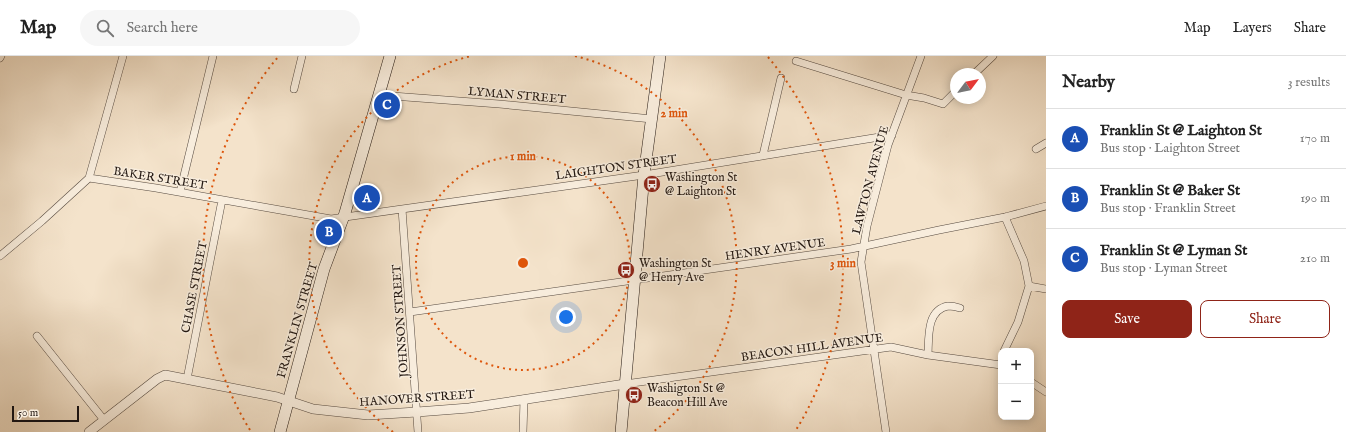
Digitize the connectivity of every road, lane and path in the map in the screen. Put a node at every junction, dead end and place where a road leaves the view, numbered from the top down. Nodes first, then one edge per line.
1 (123, 56) edge
2 (214, 56) edge
3 (302, 56) edge
4 (390, 56) edge
5 (660, 56) edge
6 (921, 56) edge
7 (993, 56) edge
8 (796, 61) dead end
9 (980, 68) edge
10 (781, 78) dead end
11 (294, 90) dead end
12 (379, 95) junction
13 (906, 96) junction
14 (950, 97) edge
15 (652, 118) junction
16 (892, 135) junction
17 (1046, 143) edge
18 (1036, 149) dead end
19 (763, 155) junction
20 (644, 175) junction
21 (89, 178) junction
22 (180, 192) junction
23 (222, 200) junction
24 (1046, 206) edge
25 (402, 209) junction
26 (1005, 217) junction
27 (344, 218) junction
28 (864, 246) junction
29 (0, 256) edge
30 (635, 280) junction
31 (1029, 286) junction
32 (1046, 289) edge
33 (960, 308) dead end
34 (410, 312) junction
35 (36, 336) dead end
36 (1005, 348) edge
37 (874, 350) junction
38 (928, 355) junction
39 (998, 363) edge
40 (187, 379) junction
41 (625, 384) junction
42 (1034, 384) edge
43 (1046, 392) edge
44 (524, 399) junction
45 (288, 401) junction
46 (417, 412) junction
47 (104, 420) junction
48 (89, 432) edge
49 (280, 432) edge
50 (418, 432) edge
51 (524, 432) edge
52 (621, 432) edge
53 (886, 432) edge

1 - 21 street
2 - 22 street
3 - 11 street
4 - 12 main road, FRANKLIN STREET
5 - 15 main road
6 - 13 street, LAWTON AVENUE
7 - 9 street
8 - 13 street
10 - 19 street
12 - 15 street, LYMAN STREET
12 - 27 main road, FRANKLIN STREET
13 - 14 street
13 - 16 street, LAWTON AVENUE
15 - 20 main road
16 - 19 street, LAIGHTON STREET
16 - 28 street, LAWTON AVENUE
17 - 18 street
19 - 20 street, LAIGHTON STREET
20 - 25 street, LAIGHTON STREET
20 - 30 main road
21 - 22 street, BAKER STREET
21 - 29 street
22 - 23 street, BAKER STREET
23 - 27 street, BAKER STREET
23 - 40 street, CHASE STREET
24 - 26 street, HENRY AVENUE
25 - 27 street, LAIGHTON STREET
25 - 34 street, JOHNSON STREET
26 - 28 street, HENRY AVENUE
26 - 31 street
27 - 45 main road, FRANKLIN STREET
28 - 30 street, HENRY AVENUE
28 - 37 street, LAWTON AVENUE
30 - 34 street, HENRY AVENUE
30 - 41 main road
31 - 32 street
31 - 36 street
33 - 38 street
34 - 46 street, JOHNSON STREET
35 - 47 street
37 - 38 street, BEACON HILL AVENUE
37 - 41 street, BEACON HILL AVENUE
37 - 53 street, LAWTON AVENUE
38 - 39 street, BEACON HILL AVENUE
40 - 45 street, HANOVER STREET
40 - 47 street, HANOVER STREET
41 - 44 street, HANOVER STREET
41 - 52 main road
42 - 43 street
44 - 46 street, HANOVER STREET
44 - 51 street
45 - 46 street, HANOVER STREET
45 - 49 main road, FRANKLIN STREET
46 - 50 street, JOHNSON STREET
47 - 48 street, HANOVER STREET

